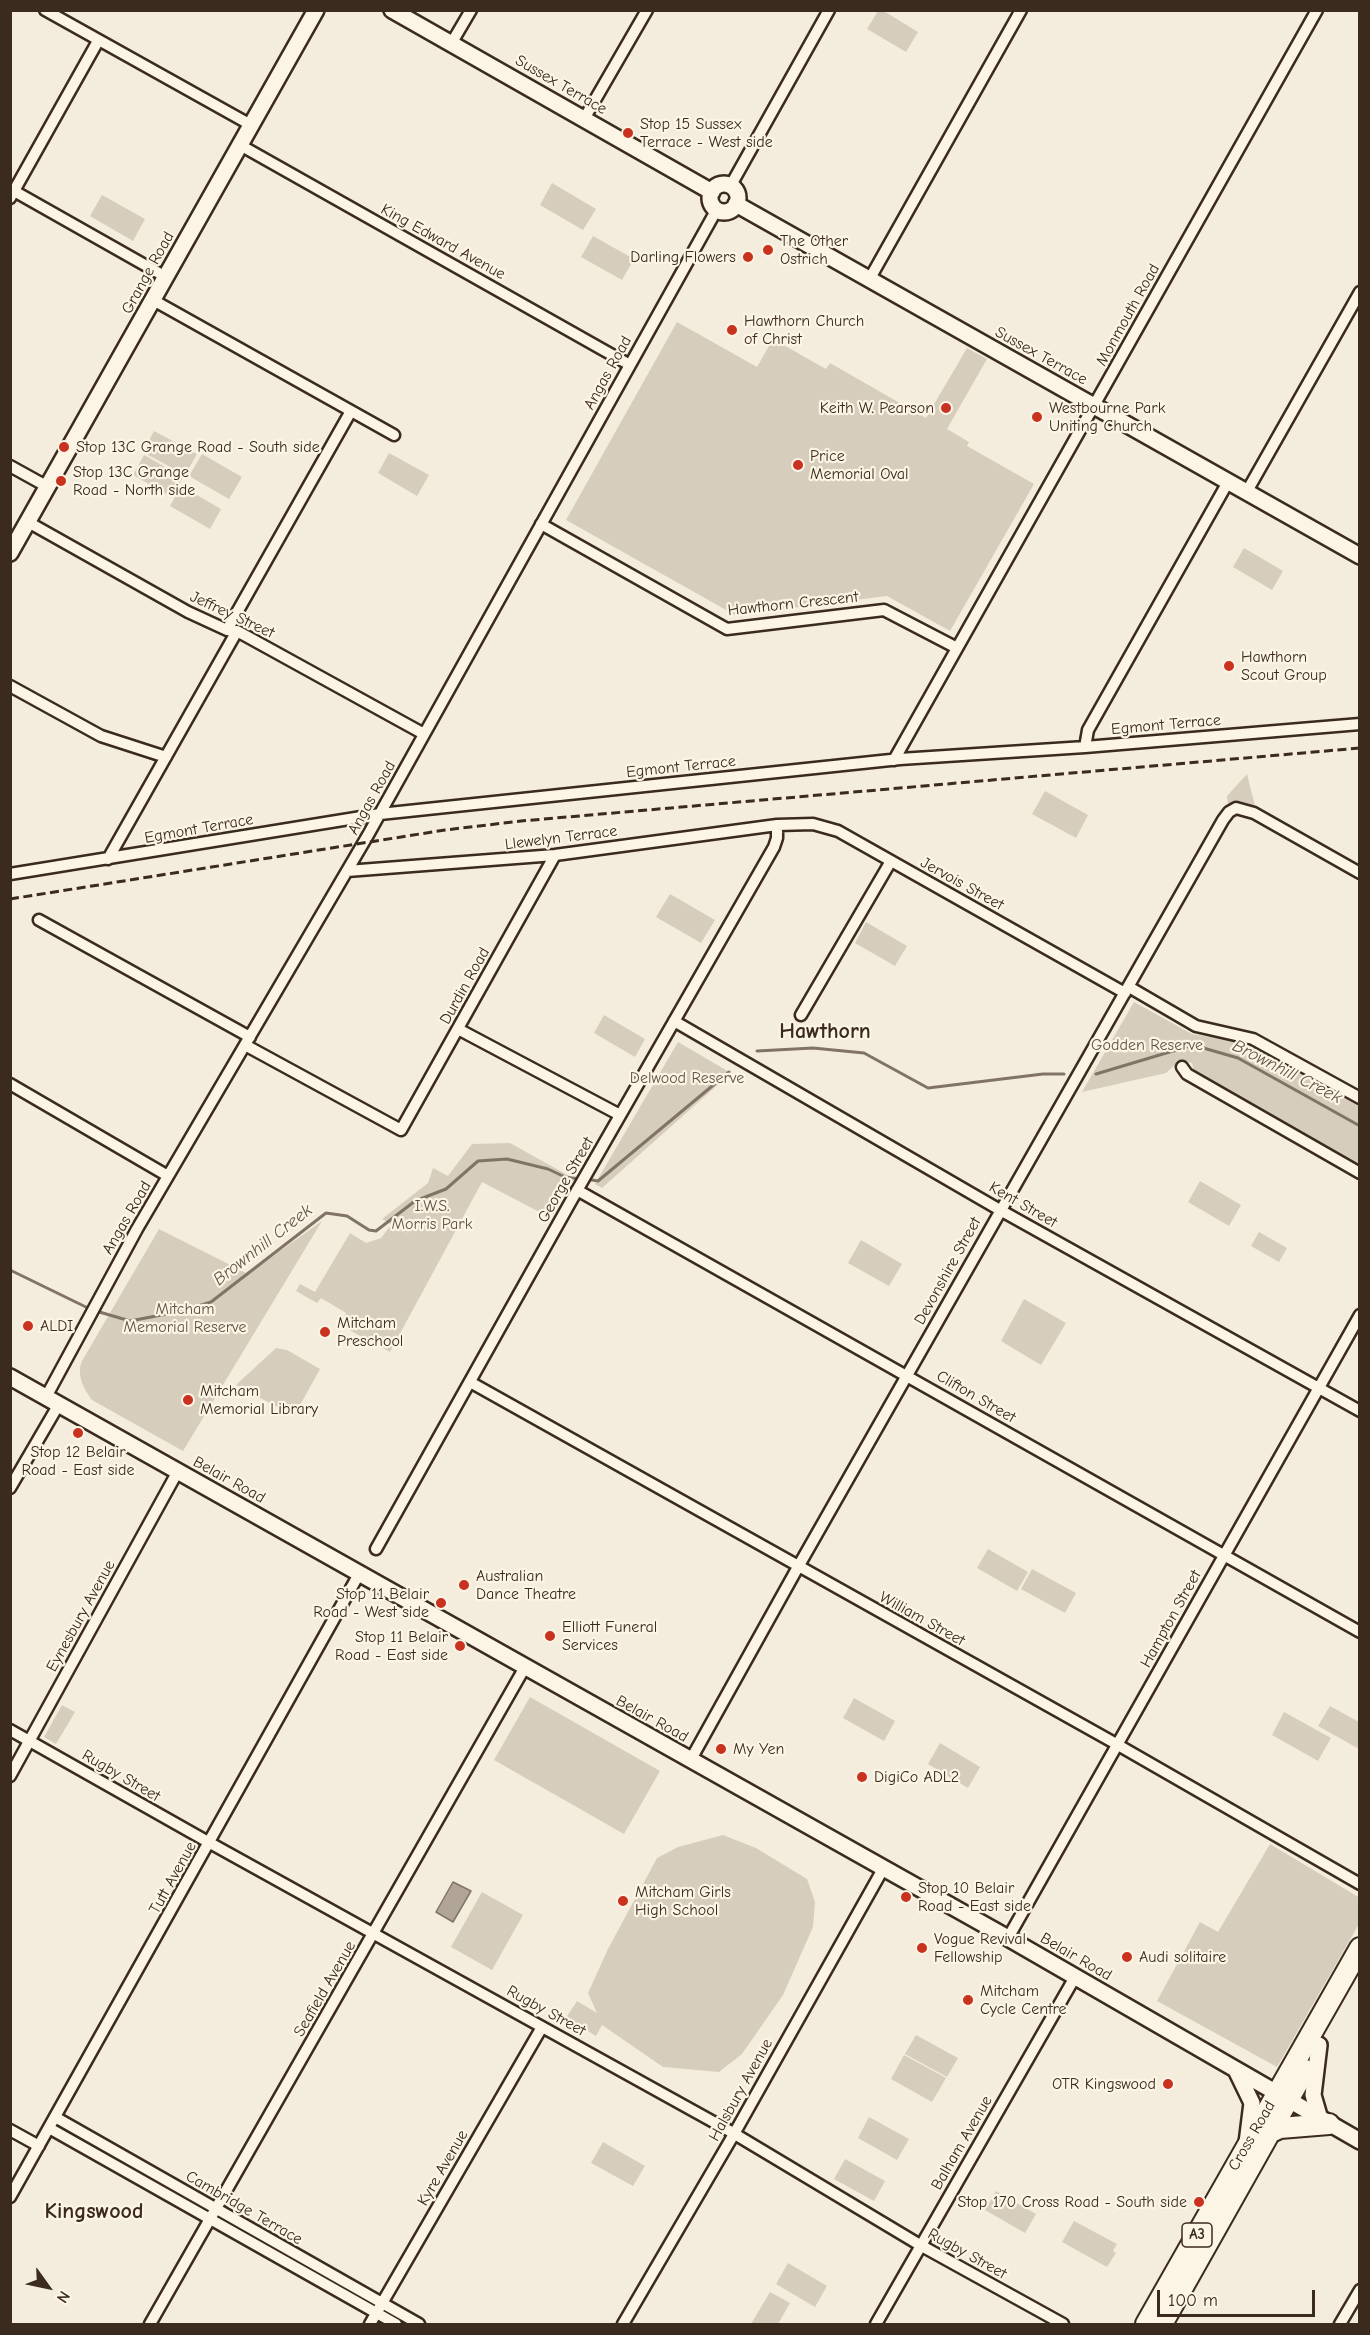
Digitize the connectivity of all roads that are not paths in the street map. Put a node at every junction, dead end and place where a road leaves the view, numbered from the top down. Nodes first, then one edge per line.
1 (45, 10) edge
2 (316, 10) edge
3 (392, 10) edge
4 (471, 10) edge
5 (647, 10) edge
6 (830, 10) edge
7 (1021, 10) edge
8 (1317, 10) edge
9 (98, 41) junction
10 (452, 44) junction
11 (584, 119) junction
12 (251, 125) junction
13 (240, 145) junction
14 (731, 185) junction
15 (712, 192) junction
16 (12, 194) edge
17 (736, 204) junction
18 (717, 209) junction
19 (166, 277) junction
20 (869, 280) junction
21 (1359, 292) edge
22 (153, 300) junction
23 (630, 364) junction
24 (1094, 406) junction
25 (351, 411) junction
26 (394, 435) dead end
27 (10, 466) edge
28 (1228, 482) junction
29 (48, 487) junction
30 (1246, 493) junction
31 (28, 522) junction
32 (542, 524) junction
33 (10, 553) edge
34 (1359, 556) edge
35 (232, 631) junction
36 (957, 648) junction
37 (10, 686) edge
38 (1359, 724) edge
39 (424, 734) junction
40 (1085, 747) junction
41 (165, 758) junction
42 (894, 760) junction
43 (380, 814) junction
44 (777, 825) junction
45 (555, 855) junction
46 (108, 859) junction
47 (891, 861) junction
48 (347, 871) junction
49 (1359, 873) edge
50 (10, 874) edge
51 (39, 920) dead end
52 (1127, 990) junction
53 (801, 1015) dead end
54 (674, 1021) junction
55 (458, 1029) junction
56 (248, 1041) junction
57 (1182, 1067) dead end
58 (10, 1084) edge
59 (1359, 1098) edge
60 (620, 1115) junction
61 (1359, 1173) edge
62 (168, 1176) junction
63 (577, 1190) junction
64 (1000, 1210) junction
65 (1359, 1315) edge
66 (907, 1375) junction
67 (10, 1377) edge
68 (470, 1382) junction
69 (1319, 1388) junction
70 (53, 1400) junction
71 (1359, 1412) edge
72 (178, 1472) junction
73 (10, 1488) edge
74 (376, 1549) dead end
75 (1224, 1555) junction
76 (798, 1567) junction
77 (359, 1574) junction
78 (1359, 1632) edge
79 (525, 1667) junction
80 (10, 1730) edge
81 (30, 1741) junction
82 (1117, 1745) junction
83 (690, 1761) junction
84 (10, 1776) edge
85 (210, 1843) junction
86 (883, 1869) junction
87 (1359, 1884) edge
88 (374, 1934) junction
89 (1008, 1938) junction
90 (1359, 1948) edge
91 (1359, 1975) edge
92 (1075, 1977) junction
93 (542, 2027) junction
94 (1319, 2044) junction
95 (1237, 2072) junction
96 (1282, 2097) junction
97 (55, 2117) junction
98 (1325, 2121) junction
99 (49, 2128) junction
100 (10, 2130) edge
101 (1269, 2133) junction
102 (735, 2134) junction
103 (1359, 2141) edge
104 (85, 2142) junction
105 (1247, 2145) junction
106 (39, 2146) junction
107 (10, 2197) edge
108 (213, 2214) junction
109 (920, 2245) junction
110 (1359, 2290) edge
111 (379, 2308) junction
112 (150, 2325) edge
113 (370, 2325) edge
114 (396, 2325) edge
115 (419, 2325) edge
116 (623, 2325) edge
117 (876, 2325) edge
118 (1063, 2325) edge
119 (1146, 2325) edge
120 (1162, 2325) edge
121 (1340, 2325) edge

1 - 9 street
2 - 12 street, Grange Road
3 - 10 street, Sussex Terrace
4 - 10 street
5 - 11 street
6 - 14 street
7 - 20 street
8 - 24 street, Monmouth Road
9 - 12 street
9 - 16 street
10 - 11 street, Sussex Terrace
11 - 15 street, Sussex Terrace
12 - 13 street, Grange Road
13 - 19 street, Grange Road
13 - 23 street, King Edward Avenue
14 - 15 street
14 - 17 street
15 - 18 street
16 - 19 street
17 - 18 street
17 - 20 street, Sussex Terrace
18 - 23 street, Angas Road
19 - 22 street, Grange Road
20 - 24 street, Sussex Terrace
21 - 30 street
22 - 25 street
22 - 29 street, Grange Road
23 - 32 street, Angas Road
24 - 28 street, Sussex Terrace
24 - 36 street, Monmouth Road
25 - 26 street
25 - 35 street
27 - 29 street
28 - 30 street, Sussex Terrace
28 - 40 street
29 - 31 street, Grange Road
30 - 34 street, Sussex Terrace
31 - 33 street, Grange Road
31 - 35 street, Jeffrey Street
32 - 36 street, Hawthorn Crescent
32 - 39 street, Angas Road
35 - 39 street, Jeffrey Street
35 - 41 street
36 - 42 street, Monmouth Road
37 - 41 street
38 - 40 street, Egmont Terrace
39 - 43 street, Angas Road
40 - 42 street, Egmont Terrace
41 - 46 street
42 - 43 street, Egmont Terrace
43 - 46 street, Egmont Terrace
43 - 48 street, Angas Road
44 - 45 street, Llewelyn Terrace
44 - 47 street, Jervois Street
44 - 54 street, George Street
45 - 48 street, Llewelyn Terrace
45 - 55 street, Durdin Road
46 - 50 street, Egmont Terrace
47 - 52 street, Jervois Street
47 - 53 street
48 - 56 street, Angas Road
49 - 52 street, Devonshire Street
51 - 56 street
52 - 59 street, Jervois Street
52 - 64 street, Devonshire Street
54 - 60 street, George Street
54 - 64 street, Kent Street
55 - 56 street, Durdin Road
55 - 60 street
56 - 62 street, Angas Road
57 - 61 street
58 - 62 street
60 - 63 street, George Street
62 - 70 street, Angas Road
63 - 66 street, Clifton Street
63 - 68 street, George Street
64 - 66 street, Devonshire Street
64 - 69 street, Kent Street
65 - 69 street, Hampton Street
66 - 75 street, Clifton Street
66 - 76 street, Devonshire Street
67 - 70 street, Belair Road
68 - 74 street, George Street
68 - 76 street, William Street
69 - 71 street, Kent Street
69 - 75 street, Hampton Street
70 - 72 street, Belair Road
70 - 73 street, Angas Road
72 - 77 street, Belair Road
72 - 81 street, Eynesbury Avenue
75 - 78 street, Clifton Street
75 - 82 street, Hampton Street
76 - 82 street, William Street
76 - 83 street, Devonshire Street
77 - 79 street, Belair Road
77 - 85 street, Tutt Avenue
79 - 83 street, Belair Road
79 - 88 street, Seafield Avenue
80 - 81 street, Rugby Street
81 - 84 street, Eynesbury Avenue
81 - 85 street, Rugby Street
82 - 87 street, William Street
82 - 89 street, Hampton Street
83 - 86 street, Belair Road
85 - 88 street, Rugby Street
85 - 97 street, Tutt Avenue
86 - 89 street, Belair Road
86 - 102 street, Halsbury Avenue
88 - 93 street, Rugby Street
88 - 108 street, Seafield Avenue
89 - 92 street, Belair Road
90 - 96 highway, Cross Road / A3
91 - 94 highway, Cross Road / A3
92 - 95 street, Belair Road
92 - 109 street, Balham Avenue
93 - 102 street, Rugby Street
93 - 111 street, Kyre Avenue
94 - 96 highway, Cross Road / A3
94 - 98 street
95 - 96 street, Belair Road
95 - 105 street
96 - 98 street, Belair Road
96 - 101 highway, Cross Road / A3
96 - 105 highway, Cross Road / A3
97 - 99 street, Tutt Avenue
97 - 104 street, Cambridge Terrace
98 - 101 highway
98 - 103 street, Belair Road
99 - 104 street, Cambridge Terrace
99 - 106 street, Tutt Avenue
100 - 106 street
101 - 120 highway, Cross Road / A3
102 - 109 street, Rugby Street
102 - 116 street, Halsbury Avenue
104 - 108 street, Cambridge Terrace
105 - 119 highway, Cross Road / A3
106 - 107 street, Tutt Avenue
108 - 111 street, Cambridge Terrace
108 - 112 street, Seafield Avenue
109 - 117 street, Balham Avenue
109 - 118 street, Rugby Street
110 - 121 street
111 - 113 street, Kyre Avenue
111 - 114 street, Cambridge Terrace
111 - 115 street, Cambridge Terrace

